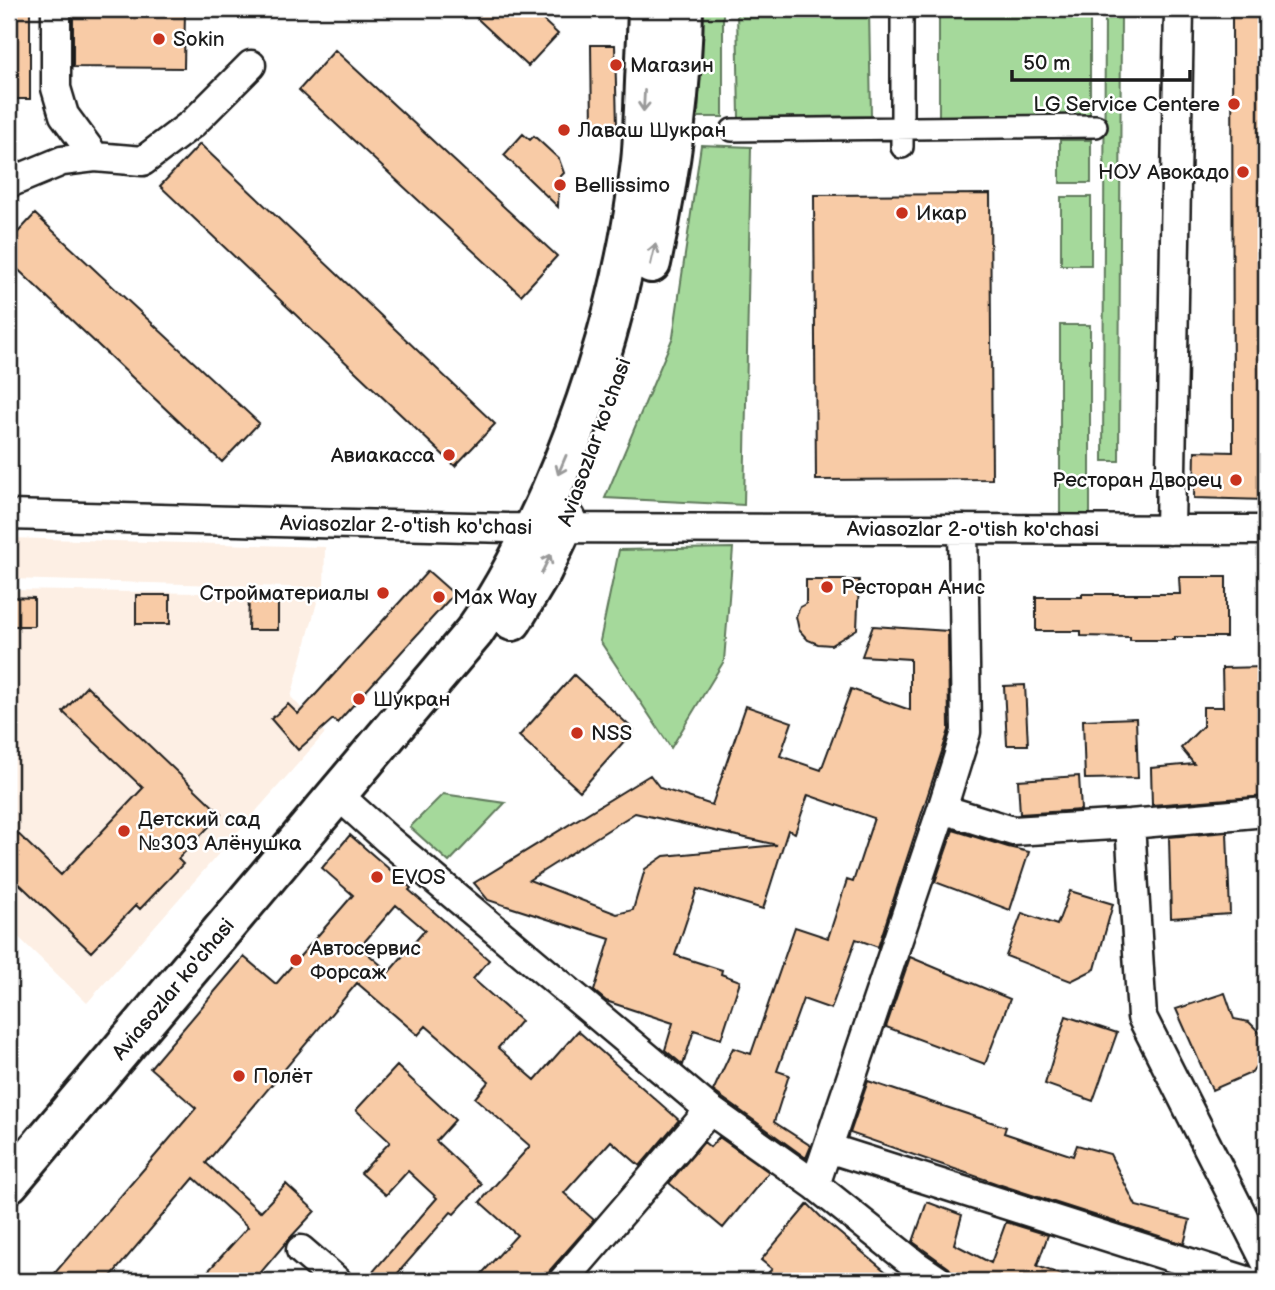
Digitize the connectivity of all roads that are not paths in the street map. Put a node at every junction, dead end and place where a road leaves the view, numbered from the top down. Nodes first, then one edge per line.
1 (55, 9) edge
2 (648, 9) edge
3 (683, 9) edge
4 (902, 9) edge
5 (1179, 9) edge
6 (251, 65) dead end
7 (1096, 126) dead end
8 (732, 130) dead end
9 (902, 138) junction
10 (95, 157) junction
11 (9, 183) edge
12 (9, 515) edge
13 (548, 528) junction
14 (962, 529) junction
15 (1170, 530) junction
16 (1266, 530) edge
17 (337, 794) junction
18 (942, 809) junction
19 (1266, 812) edge
20 (1130, 824) junction
21 (710, 1110) junction
22 (828, 1149) junction
23 (9, 1184) edge
24 (815, 1185) junction
25 (302, 1250) dead end
26 (1266, 1262) edge
27 (906, 1273) edge
28 (337, 1281) edge
29 (563, 1281) edge
30 (939, 1281) edge
31 (1247, 1281) edge

1 - 10 street
2 -> 13 main road, Aviasozlar ko'chasi
13 -> 3 main road, Aviasozlar ko'chasi
4 - 9 street
5 - 15 street
6 - 10 street
7 - 9 street
8 - 9 street
10 - 11 street
12 - 13 street, Aviasozlar 2-o'tish ko'chasi
13 - 14 street, Aviasozlar 2-o'tish ko'chasi
13 - 17 main road, Aviasozlar ko'chasi
14 - 15 street, Aviasozlar 2-o'tish ko'chasi
14 - 18 street
15 - 16 street, Aviasozlar 2-o'tish ko'chasi
17 - 21 street
17 - 23 main road, Aviasozlar ko'chasi
18 - 20 street
18 - 22 street
19 - 20 street
20 - 26 street
21 - 24 street
21 - 29 street
22 - 24 street
22 - 31 street
24 - 27 street
25 - 28 street
27 - 30 street

